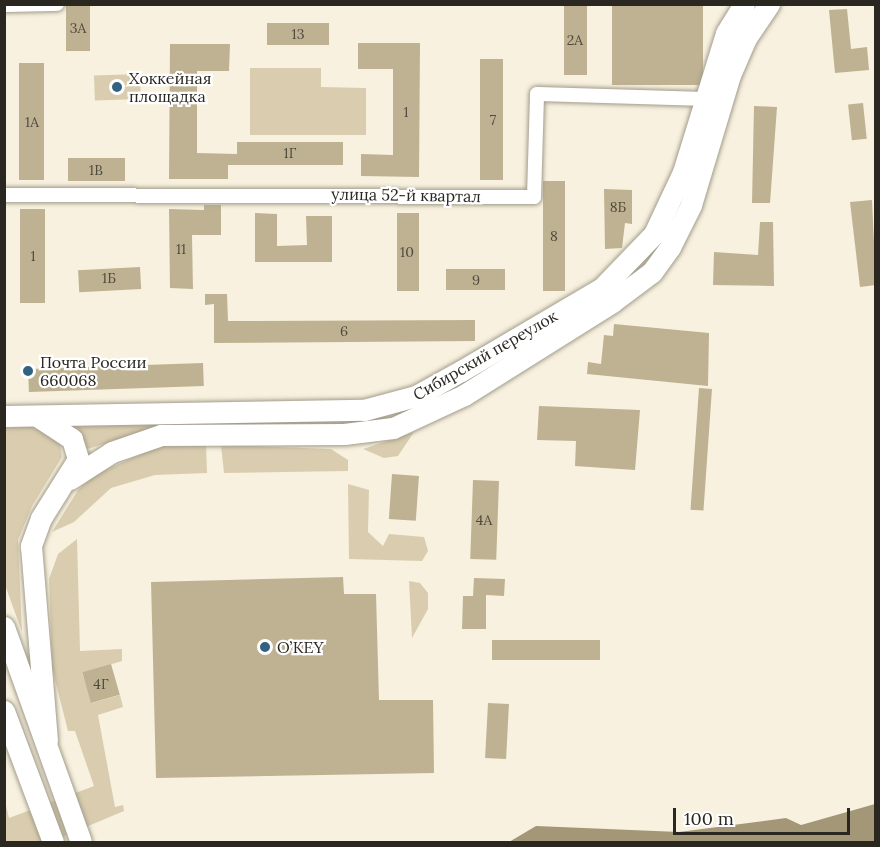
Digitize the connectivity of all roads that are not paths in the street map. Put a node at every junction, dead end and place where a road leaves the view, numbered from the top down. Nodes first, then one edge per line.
1 (57, 4) edge
2 (744, 4) edge
3 (769, 4) edge
4 (4, 5) edge
5 (707, 99) junction
6 (4, 195) edge
7 (681, 201) junction
8 (422, 405) junction
9 (4, 416) edge
10 (37, 416) junction
11 (70, 479) junction
12 (4, 627) edge
13 (4, 711) edge
14 (47, 740) junction
15 (53, 843) edge
16 (81, 843) edge

1 - 4 street
2 - 5 main road, Сибирский переулок
3 - 7 main road, Сибирский переулок
5 - 6 street, улица 52-й квартал
5 - 7 main road, Сибирский переулок
7 - 8 main road, Сибирский переулок
8 - 10 main road, Сибирский переулок
8 - 11 main road, Сибирский переулок
9 - 10 main road, Сибирский переулок
10 - 11 main road
11 - 14 main road
12 - 14 main road
13 - 15 main road
14 - 16 main road

